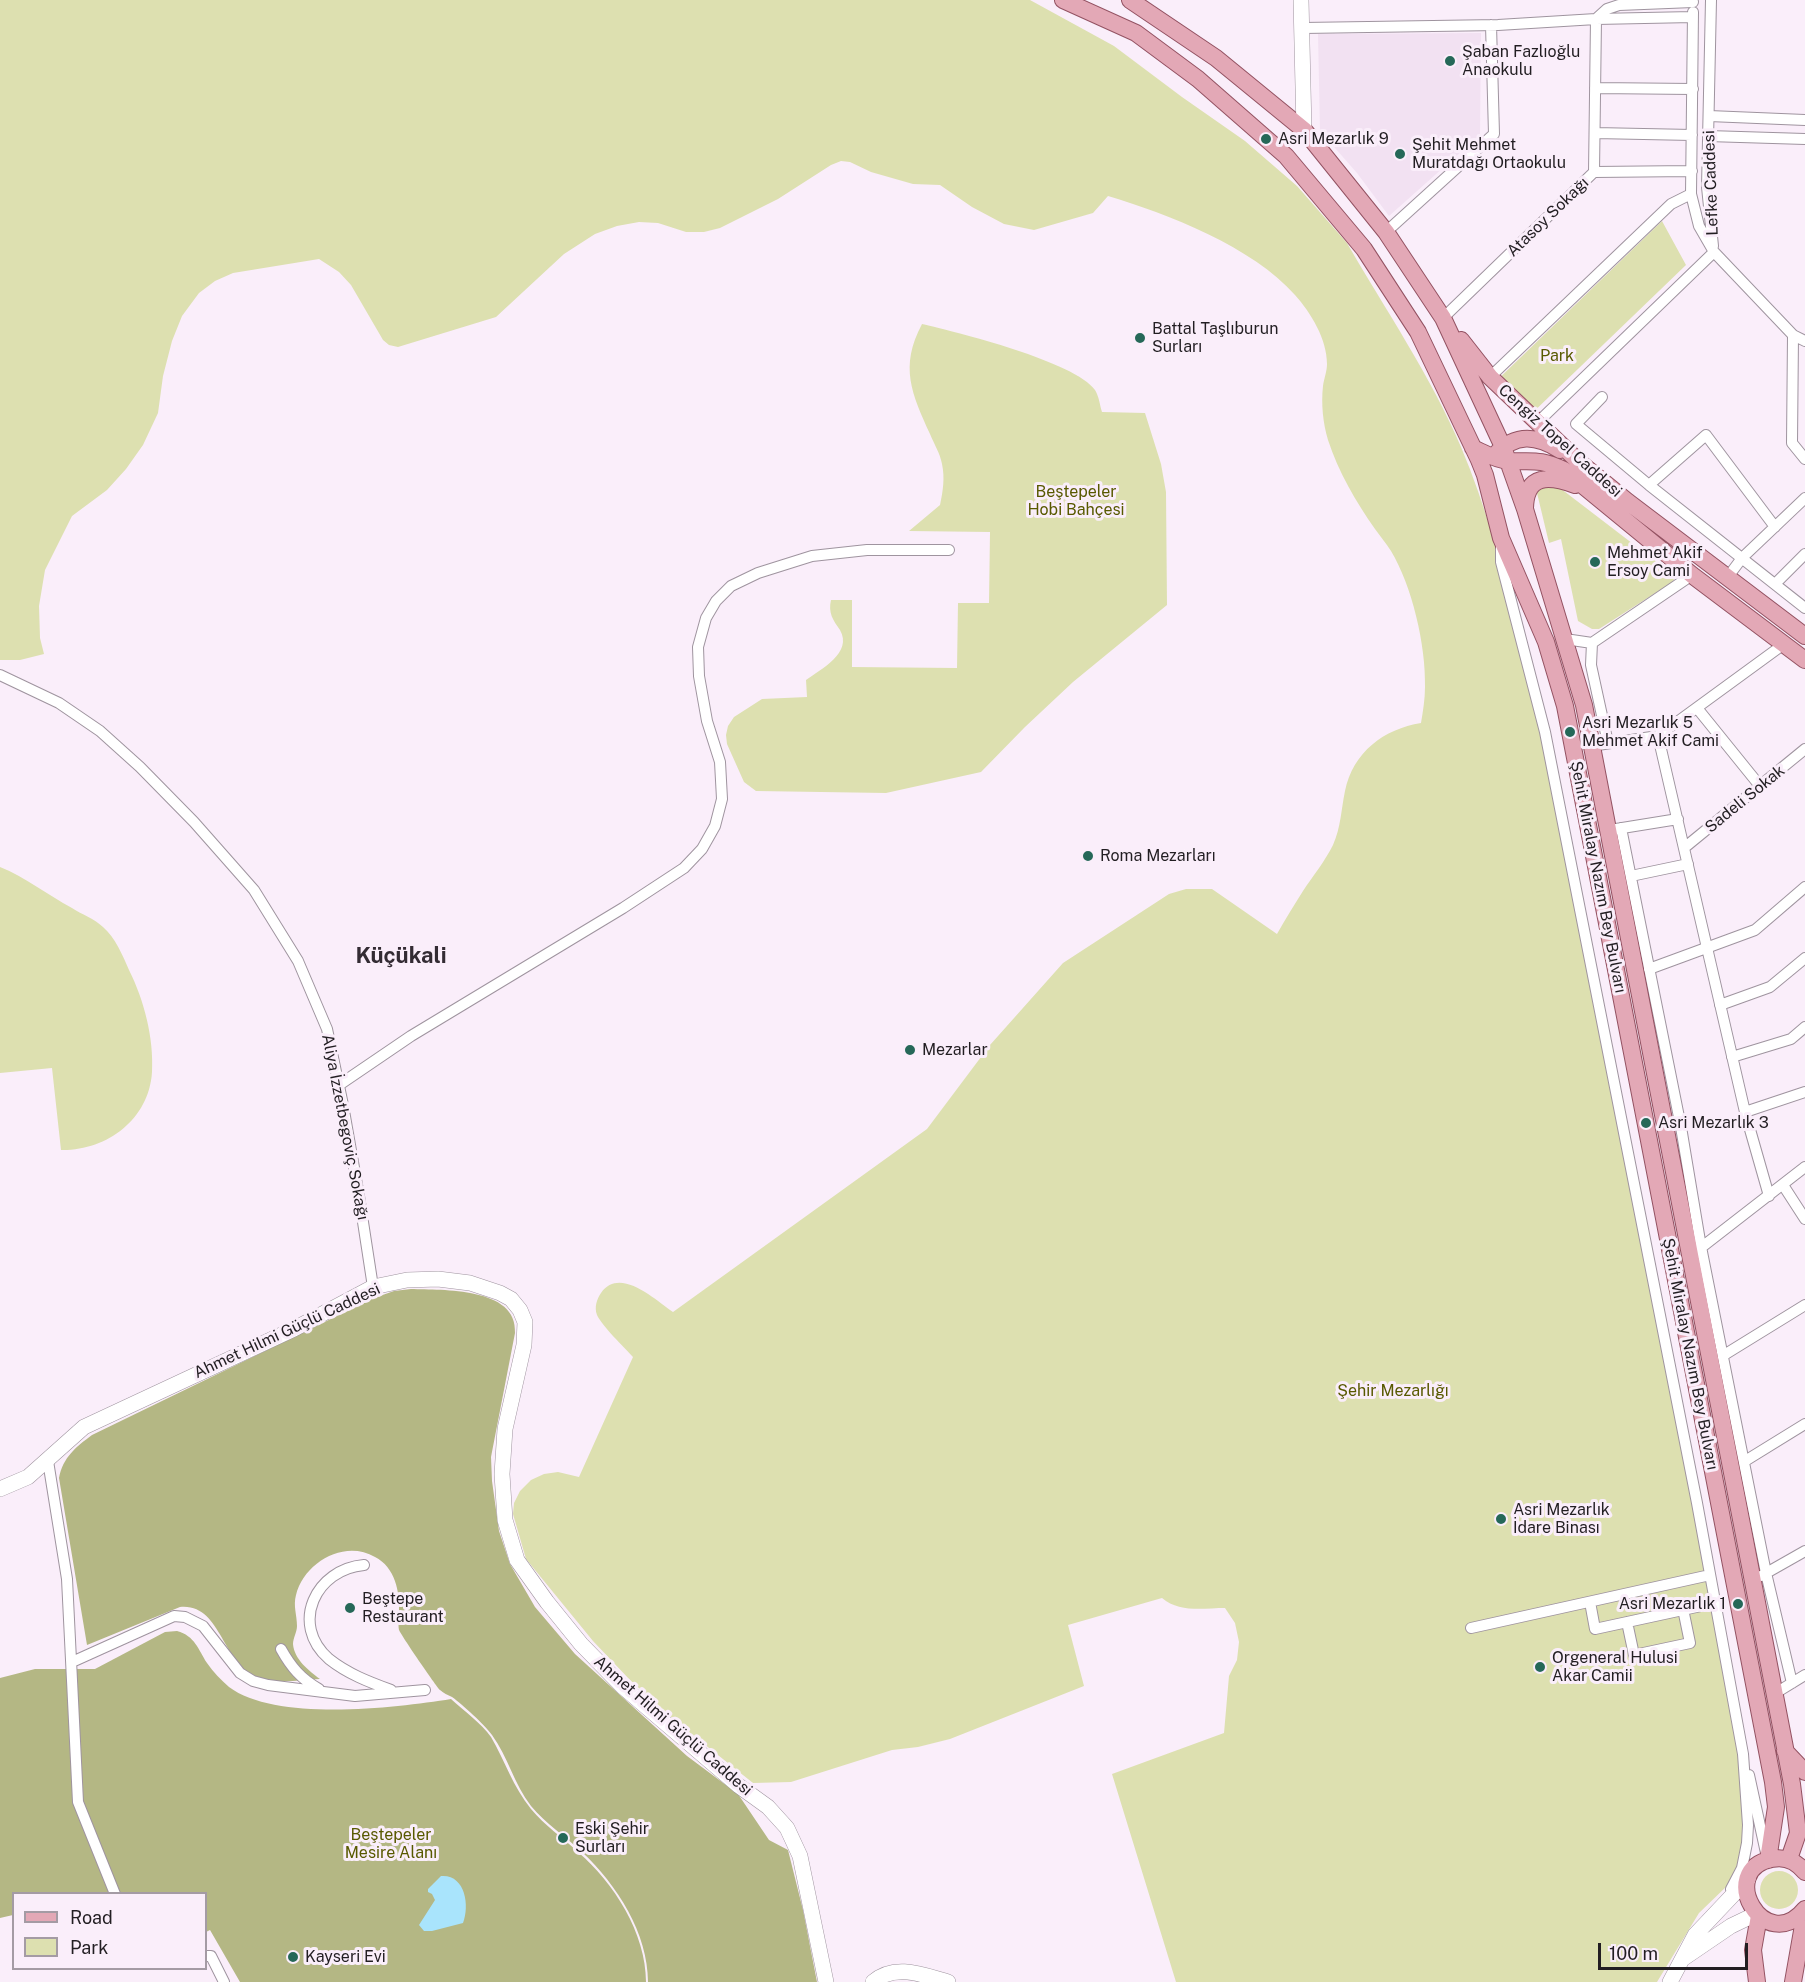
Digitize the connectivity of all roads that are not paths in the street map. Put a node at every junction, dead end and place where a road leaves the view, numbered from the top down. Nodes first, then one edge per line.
1 (1063, 0) edge
2 (1130, 0) edge
3 (1301, 0) edge
4 (1712, 0) edge
5 (1693, 1) edge
6 (1693, 17) junction
7 (1596, 19) junction
8 (1491, 25) junction
9 (1303, 28) junction
10 (1595, 88) junction
11 (1693, 89) junction
12 (1709, 116) junction
13 (1805, 120) edge
14 (1304, 130) junction
15 (1595, 133) junction
16 (1692, 135) junction
17 (1708, 136) junction
18 (1805, 139) edge
19 (1692, 171) junction
20 (1594, 172) junction
21 (1691, 194) junction
22 (1386, 231) junction
23 (1714, 252) junction
24 (1443, 318) junction
25 (1793, 335) junction
26 (1805, 341) edge
27 (1490, 377) junction
28 (1602, 397) dead end
29 (1538, 422) junction
30 (1473, 448) junction
31 (1501, 455) junction
32 (1805, 459) edge
33 (1579, 462) junction
34 (1485, 475) junction
35 (1649, 484) junction
36 (1586, 489) junction
37 (1805, 498) edge
38 (1525, 509) junction
39 (1775, 527) junction
40 (1501, 538) junction
41 (949, 550) dead end
42 (1805, 554) edge
43 (1742, 558) junction
44 (1692, 575) junction
45 (1727, 578) junction
46 (1775, 584) junction
47 (1805, 608) edge
48 (1805, 636) edge
49 (1565, 639) junction
50 (1592, 643) junction
51 (1784, 644) junction
52 (1805, 660) edge
53 (0, 675) edge
54 (1697, 708) junction
55 (1658, 736) junction
56 (1599, 744) junction
57 (1805, 749) edge
58 (1760, 786) junction
59 (1677, 819) junction
60 (1614, 829) junction
61 (1684, 848) junction
62 (1688, 864) junction
63 (1631, 876) junction
64 (1805, 887) edge
65 (1707, 949) junction
66 (1805, 958) edge
67 (1649, 969) junction
68 (1720, 1005) junction
69 (1805, 1027) edge
70 (1732, 1057) junction
71 (339, 1085) junction
72 (1805, 1092) edge
73 (1745, 1112) junction
74 (1805, 1167) edge
75 (1783, 1185) junction
76 (1769, 1196) junction
77 (1805, 1219) edge
78 (1696, 1251) junction
79 (373, 1287) junction
80 (1805, 1305) edge
81 (1724, 1355) junction
82 (1805, 1424) edge
83 (48, 1461) junction
84 (1744, 1461) junction
85 (0, 1489) edge
86 (1805, 1551) edge
87 (364, 1565) dead end
88 (1710, 1575) junction
89 (1760, 1577) junction
90 (1590, 1602) junction
91 (1715, 1603) junction
92 (1683, 1610) junction
93 (1627, 1622) junction
94 (1471, 1628) dead end
95 (281, 1649) dead end
96 (72, 1662) junction
97 (1805, 1675) edge
98 (1792, 1683) junction
99 (425, 1690) dead end
100 (324, 1692) junction
101 (397, 1692) junction
102 (1774, 1694) junction
103 (1785, 1751) junction
104 (1743, 1754) junction
105 (1805, 1772) edge
106 (1805, 1845) edge
107 (1768, 1860) junction
108 (1795, 1864) edge
109 (1748, 1880) junction
110 (115, 1892) edge
111 (1722, 1907) junction
112 (1805, 1909) edge
113 (1805, 1914) edge
114 (1758, 1915) junction
115 (207, 1956) edge
116 (1679, 1961) junction
117 (1800, 1963) edge
118 (1672, 1981) edge
119 (224, 1982) edge
120 (826, 1982) edge
121 (873, 1982) edge
122 (948, 1982) edge
123 (1757, 1982) edge
124 (1793, 1982) edge

1 - 30 main road, Şehit Miralay Nazım Bey Bulvarı
2 - 14 main road, Şehit Miralay Nazım Bey Bulvarı
3 - 9 street
4 - 12 street, Lefke Caddesi
5 - 6 street, Lefke Caddesi
5 - 7 street
6 - 7 street
6 - 11 street, Lefke Caddesi
7 - 8 street
7 - 10 street, Atasoy Sokağı
8 - 9 street
8 - 22 street
9 - 14 street
10 - 11 street
10 - 15 street, Atasoy Sokağı
11 - 16 street, Lefke Caddesi
12 - 13 street
12 - 17 street, Lefke Caddesi
14 - 22 main road, Şehit Miralay Nazım Bey Bulvarı
15 - 16 street
15 - 20 street, Atasoy Sokağı
16 - 19 street, Lefke Caddesi
17 - 18 street
17 - 23 street, Lefke Caddesi
19 - 20 street
19 - 21 street, Lefke Caddesi
20 - 24 street, Atasoy Sokağı
21 - 23 street, Lefke Caddesi
21 - 27 street
22 - 24 main road, Şehit Miralay Nazım Bey Bulvarı
23 - 25 street
23 - 29 street
24 - 27 main road, Cengiz Topel Caddesi
24 - 31 main road, Şehit Miralay Nazım Bey Bulvarı
25 - 26 street
25 - 32 street
27 - 29 main road, Cengiz Topel Caddesi
28 - 35 street
29 - 33 main road, Cengiz Topel Caddesi
30 - 31 main road
30 - 34 main road, Şehit Miralay Nazım Bey Bulvarı
31 - 33 main road
31 - 34 main road
31 - 36 main road, Cengiz Topel Caddesi
31 - 38 main road, Şehit Miralay Nazım Bey Bulvarı
33 - 45 main road, Cengiz Topel Caddesi
34 - 40 main road, Şehit Miralay Nazım Bey Bulvarı
35 - 39 street
35 - 43 street
36 - 38 main road
36 - 44 main road, Cengiz Topel Caddesi
37 - 39 street
38 - 49 main road, Şehit Miralay Nazım Bey Bulvarı
39 - 43 street
40 - 88 street
40 - 107 main road, Şehit Miralay Nazım Bey Bulvarı
41 - 71 street
42 - 46 street
43 - 45 street
43 - 46 street
44 - 50 street
44 - 51 main road, Cengiz Topel Caddesi
45 - 48 main road, Cengiz Topel Caddesi
46 - 47 street
49 - 50 street
49 - 56 main road, Şehit Miralay Nazım Bey Bulvarı
50 - 56 street
51 - 52 main road, Cengiz Topel Caddesi
51 - 54 street
53 - 71 street, Aliya İzzetbegoviç Sokağı
54 - 55 street
54 - 58 street
55 - 56 street
55 - 59 street
56 - 60 main road, Şehit Miralay Nazım Bey Bulvarı
57 - 58 street, Sadeli Sokak
58 - 61 street, Sadeli Sokak
59 - 60 street
59 - 61 street
60 - 63 street
60 - 78 main road, Şehit Miralay Nazım Bey Bulvarı
61 - 62 street
62 - 63 street
62 - 65 street
63 - 67 street
64 - 65 street
65 - 67 street
65 - 68 street
66 - 68 street
67 - 78 street
68 - 70 street
69 - 70 street
70 - 73 street
71 - 79 street, Aliya İzzetbegoviç Sokağı
72 - 73 street
73 - 76 street
74 - 75 street
75 - 76 street
75 - 77 street
76 - 78 street
78 - 81 street
78 - 89 main road, Şehit Miralay Nazım Bey Bulvarı
79 - 83 street, Ahmet Hilmi Güçlü Caddesi
79 - 120 street, Ahmet Hilmi Güçlü Caddesi
80 - 81 street
81 - 84 street
82 - 84 street
83 - 85 street, Ahmet Hilmi Güçlü Caddesi
83 - 96 street
84 - 89 street
86 - 89 street
87 - 101 street
88 - 90 street
88 - 91 street
89 - 98 street
89 - 102 main road, Şehit Miralay Nazım Bey Bulvarı
90 - 93 street
90 - 94 street
91 - 92 street
91 - 104 street
92 - 93 street
92 - 93 street
95 - 100 street
96 - 100 street
96 - 110 street
97 - 98 street
98 - 102 street
99 - 101 street
100 - 101 street
102 - 103 main road, Şehit Miralay Nazım Bey Bulvarı
103 - 105 main road
103 - 108 main road, Şehit Miralay Nazım Bey Bulvarı
104 - 107 street
104 - 111 street
106 - 108 main road
107 - 108 main road
107 - 109 main road
109 - 111 street
109 - 114 main road
111 - 116 street
112 - 114 main road
113 - 117 main road
114 - 116 street
114 - 123 main road
115 - 119 street
116 - 118 street
117 - 124 main road
121 - 122 street

